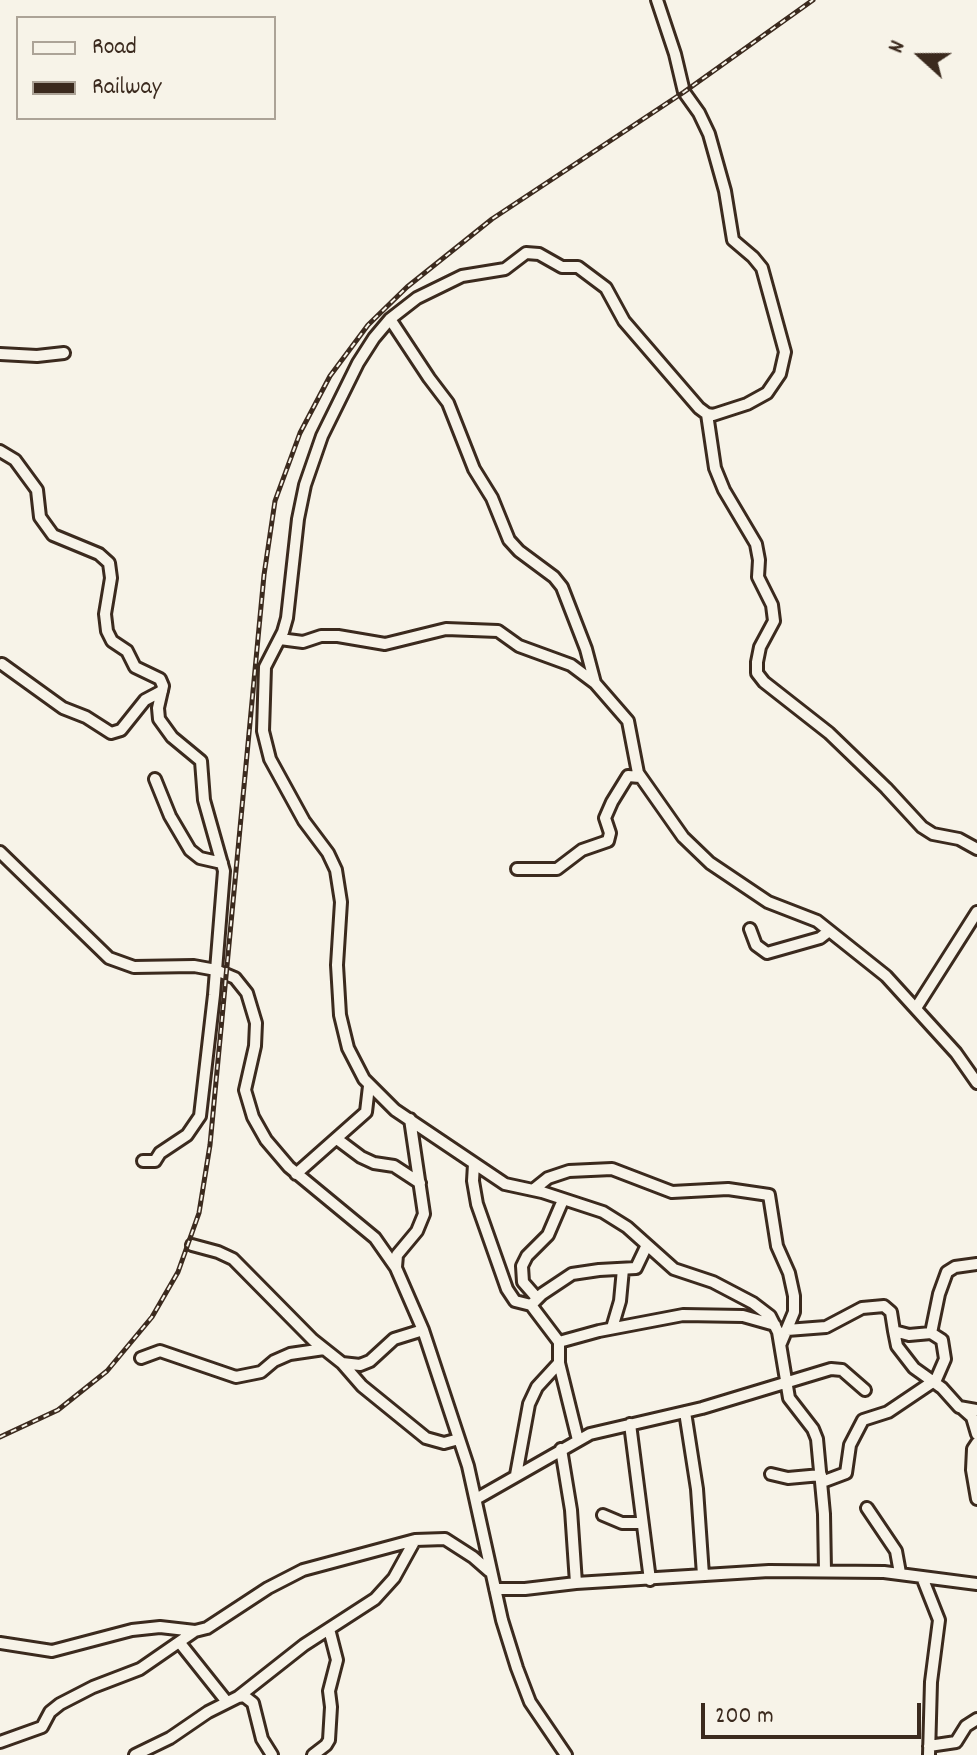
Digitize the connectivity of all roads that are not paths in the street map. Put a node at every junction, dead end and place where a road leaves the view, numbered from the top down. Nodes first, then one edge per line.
1 (657, 0) edge
2 (390, 319) junction
3 (64, 353) dead end
4 (0, 354) edge
5 (707, 414) junction
6 (0, 451) edge
7 (280, 639) junction
8 (2, 664) edge
9 (595, 683) junction
10 (162, 691) junction
11 (138, 709) junction
12 (158, 715) junction
13 (640, 777) junction
14 (155, 779) dead end
15 (977, 849) edge
16 (0, 852) edge
17 (222, 863) junction
18 (517, 869) dead end
19 (977, 912) edge
20 (750, 929) dead end
21 (829, 931) junction
22 (216, 970) junction
23 (916, 1008) junction
24 (977, 1083) edge
25 (369, 1086) junction
26 (410, 1119) junction
27 (337, 1139) junction
28 (143, 1161) dead end
29 (474, 1164) junction
30 (296, 1174) junction
31 (420, 1183) junction
32 (533, 1190) junction
33 (563, 1200) junction
34 (192, 1245) dead end
35 (647, 1245) junction
36 (977, 1264) edge
37 (396, 1268) junction
38 (623, 1269) junction
39 (534, 1302) junction
40 (775, 1325) junction
41 (612, 1328) junction
42 (423, 1330) junction
43 (787, 1330) junction
44 (894, 1331) junction
45 (931, 1333) junction
46 (559, 1342) junction
47 (780, 1345) junction
48 (324, 1349) junction
49 (141, 1358) dead end
50 (342, 1363) junction
51 (559, 1363) junction
52 (934, 1382) junction
53 (786, 1384) junction
54 (865, 1390) dead end
55 (963, 1409) junction
56 (977, 1410) edge
57 (685, 1412) junction
58 (630, 1424) junction
59 (977, 1434) edge
60 (459, 1439) junction
61 (578, 1440) junction
62 (977, 1443) edge
63 (561, 1449) junction
64 (771, 1474) dead end
65 (516, 1475) junction
66 (822, 1479) junction
67 (476, 1499) junction
68 (977, 1499) edge
69 (867, 1508) dead end
70 (603, 1515) dead end
71 (642, 1523) junction
72 (415, 1540) junction
73 (825, 1571) junction
74 (491, 1573) junction
75 (900, 1573) junction
76 (703, 1575) junction
77 (922, 1577) junction
78 (650, 1580) junction
79 (576, 1583) junction
80 (977, 1584) edge
81 (495, 1589) junction
82 (329, 1629) junction
83 (195, 1631) junction
84 (0, 1643) edge
85 (180, 1643) junction
86 (238, 1697) junction
87 (227, 1702) junction
88 (977, 1719) edge
89 (0, 1742) edge
90 (929, 1751) edge
91 (135, 1755) edge
92 (272, 1755) edge
93 (315, 1755) edge
94 (566, 1755) edge

1 - 5 street
2 - 5 street
2 - 7 street
2 - 9 street
3 - 4 street
5 - 15 street
6 - 10 street
7 - 9 street
7 - 25 street
8 - 11 street
9 - 13 street
10 - 11 street
10 - 12 street
11 - 12 street
12 - 17 street
13 - 18 street
13 - 21 street
14 - 17 street
16 - 22 street
17 - 22 street
19 - 23 street
20 - 21 street
21 - 23 street
22 - 28 street
22 - 30 street
23 - 24 street
25 - 26 street
25 - 27 street
26 - 29 street
26 - 31 street
27 - 30 street
27 - 31 street
29 - 32 street
29 - 39 street
30 - 37 street
31 - 37 street
32 - 33 street
32 - 43 street
33 - 35 street
33 - 39 street
34 - 48 street
35 - 38 street
35 - 40 street
36 - 45 street
37 - 42 street
38 - 39 street
38 - 41 street
39 - 46 street
40 - 41 street
40 - 47 street
41 - 46 street
42 - 50 street
42 - 60 street
43 - 44 street
43 - 47 street
44 - 45 street
44 - 52 street
45 - 52 street
46 - 51 street
47 - 53 street
48 - 49 street
48 - 50 street
50 - 60 street
51 - 61 street
51 - 65 street
52 - 55 street
52 - 66 street
53 - 54 street
53 - 57 street
53 - 66 street
55 - 56 street
55 - 59 street
57 - 58 street
57 - 76 street
58 - 61 street
58 - 71 street
60 - 67 street
61 - 63 street
62 - 68 street
63 - 65 street
63 - 79 street
64 - 66 street
65 - 67 street
66 - 73 street
67 - 74 street
69 - 75 street
70 - 71 street
71 - 78 street
72 - 74 street
72 - 82 street
72 - 83 street
73 - 75 street
73 - 76 street
74 - 81 street
75 - 77 street
76 - 78 street
77 - 80 street
77 - 90 street
78 - 79 street
79 - 81 street
81 - 94 street
82 - 86 street
82 - 93 street
83 - 84 street
83 - 85 street
85 - 87 street
85 - 89 street
86 - 87 street
86 - 92 street
87 - 91 street
88 - 90 street

